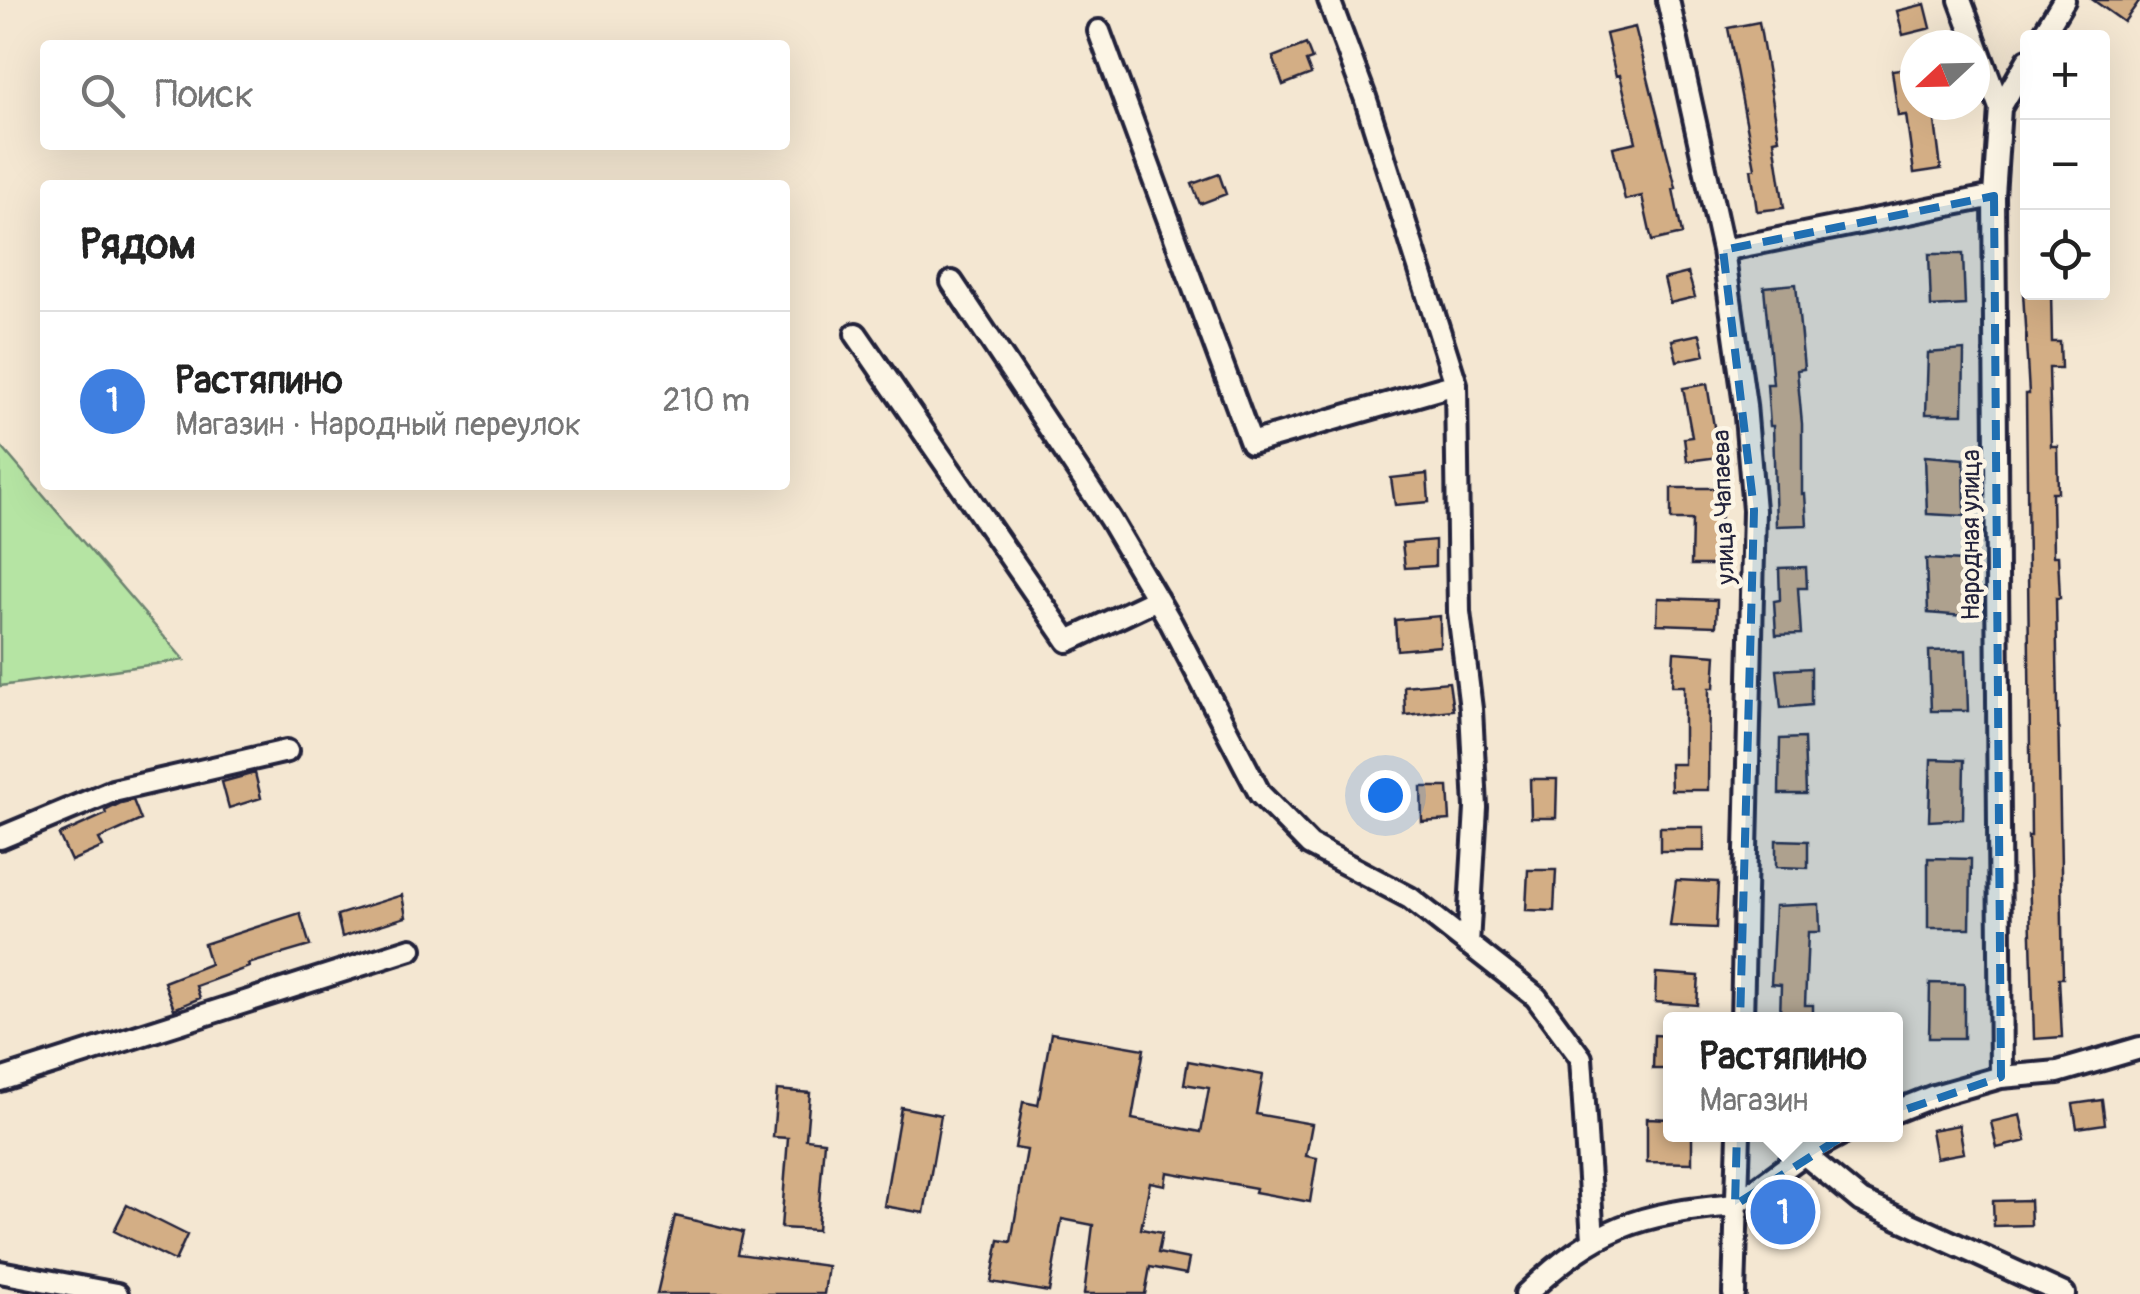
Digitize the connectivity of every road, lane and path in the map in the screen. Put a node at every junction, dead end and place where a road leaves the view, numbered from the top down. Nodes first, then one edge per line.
1 (1329, 0) edge
2 (1668, 0) edge
3 (1960, 0) edge
4 (2064, 0) edge
5 (2047, 30) edge
6 (1099, 32) dead end
7 (2020, 72) edge
8 (2000, 108) junction
9 (1994, 196) junction
10 (1723, 250) junction
11 (952, 282) dead end
12 (856, 334) dead end
13 (1456, 384) junction
14 (1157, 599) junction
15 (287, 751) dead end
16 (0, 838) edge
17 (1468, 944) junction
18 (411, 949) dead end
19 (1742, 1012) edge
20 (2140, 1048) edge
21 (2001, 1078) junction
22 (0, 1080) edge
23 (1903, 1107) edge
24 (1738, 1142) edge
25 (1826, 1142) edge
26 (1804, 1154) junction
27 (1735, 1205) junction
28 (1593, 1239) junction
29 (0, 1272) edge
30 (117, 1294) edge
31 (1526, 1294) edge
32 (1734, 1294) edge
33 (2064, 1294) edge

1 - 13 street
2 - 10 street, улица Чапаева
3 - 8 street, Народная улица
4 - 5 street
6 - 13 street
7 - 8 street
8 - 9 street, Народная улица
9 - 10 street
9 - 21 street, Народная улица
10 - 19 street, улица Чапаева
11 - 14 street
12 - 14 street
13 - 17 street
14 - 17 street
15 - 16 street
17 - 28 street
18 - 22 street
20 - 21 street
21 - 23 street
24 - 27 street
25 - 26 street
26 - 27 street
26 - 33 street
27 - 28 street
27 - 32 street
28 - 31 street
29 - 30 street

